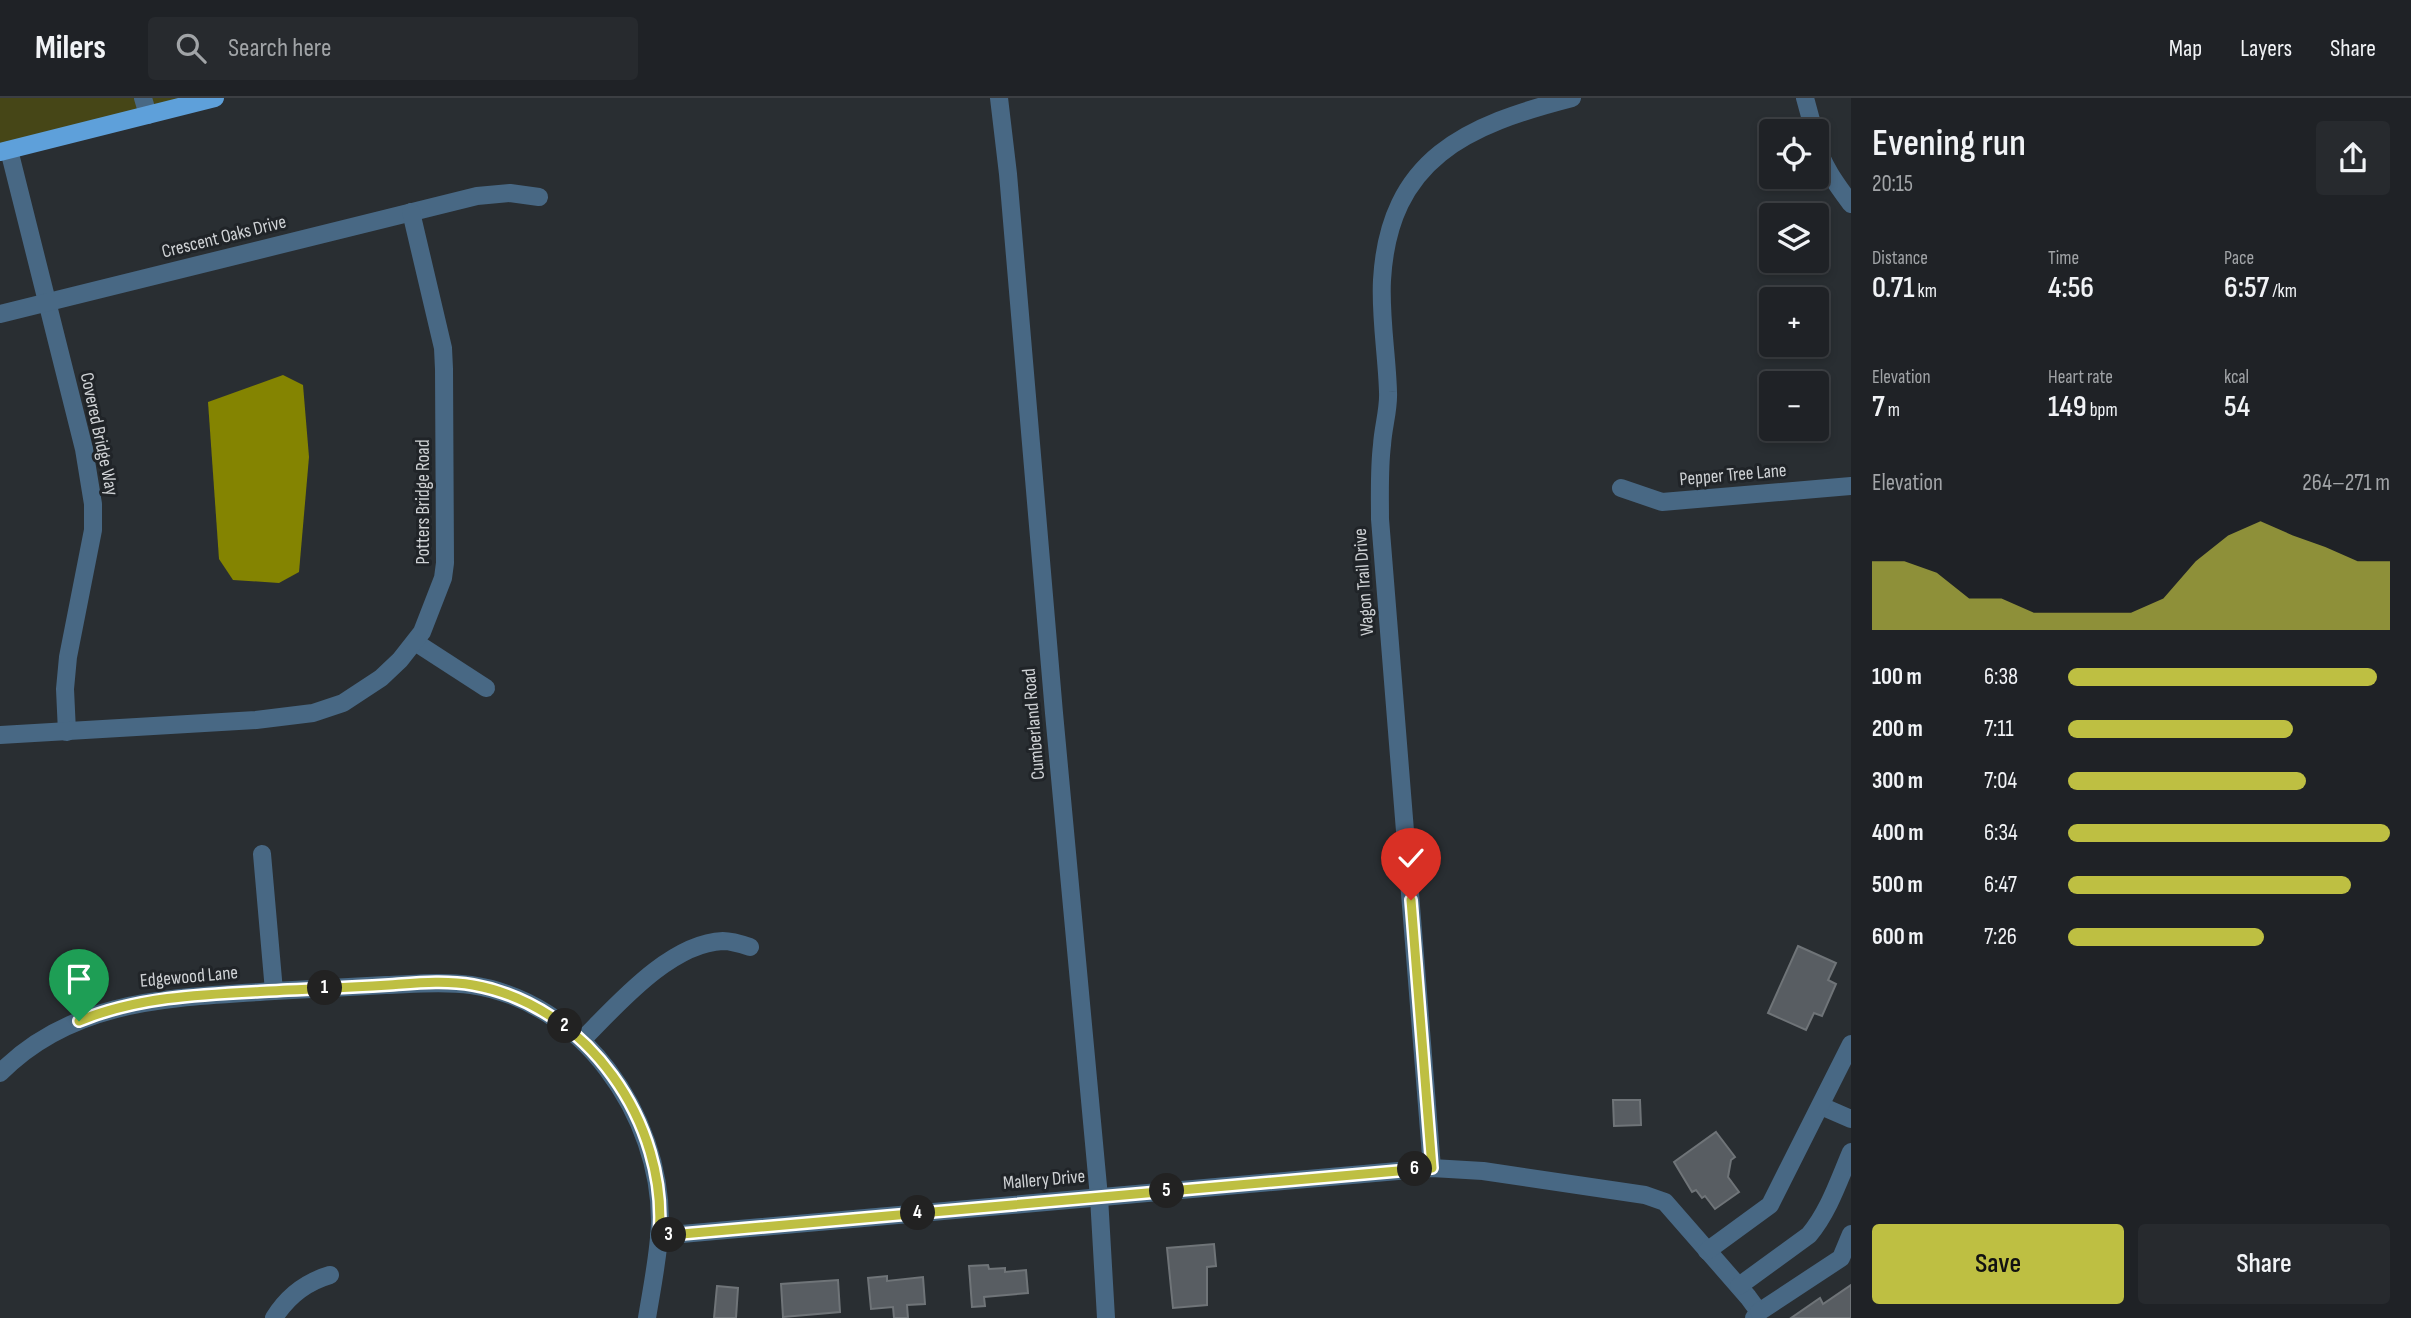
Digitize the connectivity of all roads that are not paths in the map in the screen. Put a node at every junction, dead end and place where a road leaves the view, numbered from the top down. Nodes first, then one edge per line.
1 (215, 98) edge
2 (998, 98) edge
3 (1572, 98) edge
4 (1805, 98) edge
5 (145, 106) edge
6 (1811, 119) edge
7 (4, 151) edge
8 (1829, 172) edge
9 (538, 197) dead end
10 (1851, 204) edge
11 (411, 212) junction
12 (47, 304) junction
13 (0, 314) edge
14 (1851, 486) edge
15 (1622, 488) dead end
16 (415, 642) junction
17 (486, 688) dead end
18 (68, 732) junction
19 (0, 735) edge
20 (262, 854) dead end
21 (750, 947) dead end
22 (274, 991) junction
23 (582, 1040) junction
24 (1851, 1044) edge
25 (0, 1073) edge
26 (1821, 1106) junction
27 (1851, 1119) edge
28 (1851, 1152) edge
29 (1432, 1168) junction
30 (1099, 1197) junction
31 (1851, 1234) edge
32 (659, 1236) junction
33 (1707, 1251) junction
34 (330, 1275) dead end
35 (1739, 1286) junction
36 (1757, 1315) edge
37 (274, 1318) edge
38 (647, 1318) edge
39 (1106, 1318) edge

1 - 5 main road
2 - 30 street, Cumberland Road
3 - 29 street, Wagon Trail Drive
4 - 6 street
5 - 7 main road
7 - 12 street, Covered Bridge Way
8 - 10 street
9 - 11 street, Crescent Oaks Drive
11 - 12 street, Crescent Oaks Drive
11 - 16 street, Potters Bridge Road
12 - 13 street, Crescent Oaks Drive
12 - 18 street, Covered Bridge Way
14 - 15 street, Pepper Tree Lane
16 - 17 street
16 - 18 street, Potters Bridge Road
18 - 19 street, Potters Bridge Road
20 - 22 street
21 - 23 street
22 - 23 street, Edgewood Lane
22 - 25 street, Edgewood Lane
23 - 32 street, Edgewood Lane
24 - 26 street
26 - 27 street
26 - 33 street
28 - 35 street
29 - 30 street, Mallery Drive
29 - 33 street, Mallery Drive
30 - 32 street, Mallery Drive
30 - 39 street, Cumberland Road
31 - 36 street
32 - 38 street, Edgewood Lane
33 - 35 street, Mallery Drive
34 - 37 street
35 - 36 street, Mallery Drive

